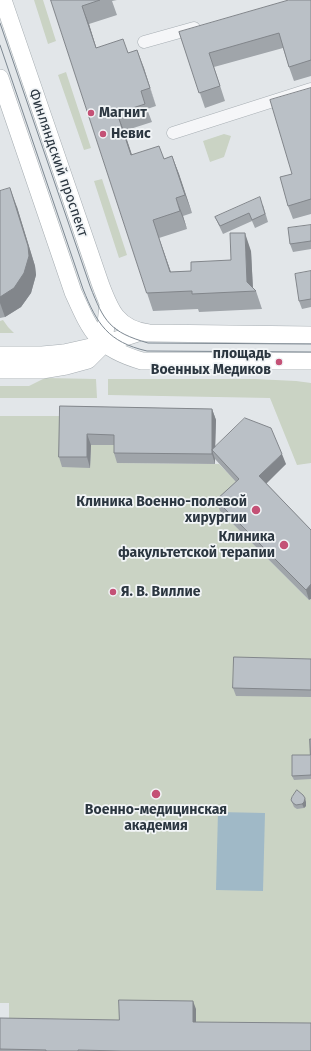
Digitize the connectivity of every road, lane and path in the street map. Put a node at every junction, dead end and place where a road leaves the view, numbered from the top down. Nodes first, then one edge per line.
1 (3, 0) edge
2 (205, 25) edge
3 (144, 42) dead end
4 (0, 78) edge
5 (311, 89) edge
6 (174, 133) dead end
7 (108, 304) junction
8 (141, 332) junction
9 (311, 335) edge
10 (104, 344) junction
11 (0, 355) edge
12 (311, 361) edge
13 (0, 370) edge

1 - 7 main road, Финляндский проспект
2 - 3 street
4 - 10 main road, Финляндский проспект
5 - 6 street
7 - 8 main road, Финляндский проспект
7 - 10 main road
8 - 9 main road
8 - 10 main road
10 - 11 main road
10 - 12 main road
10 - 13 main road

